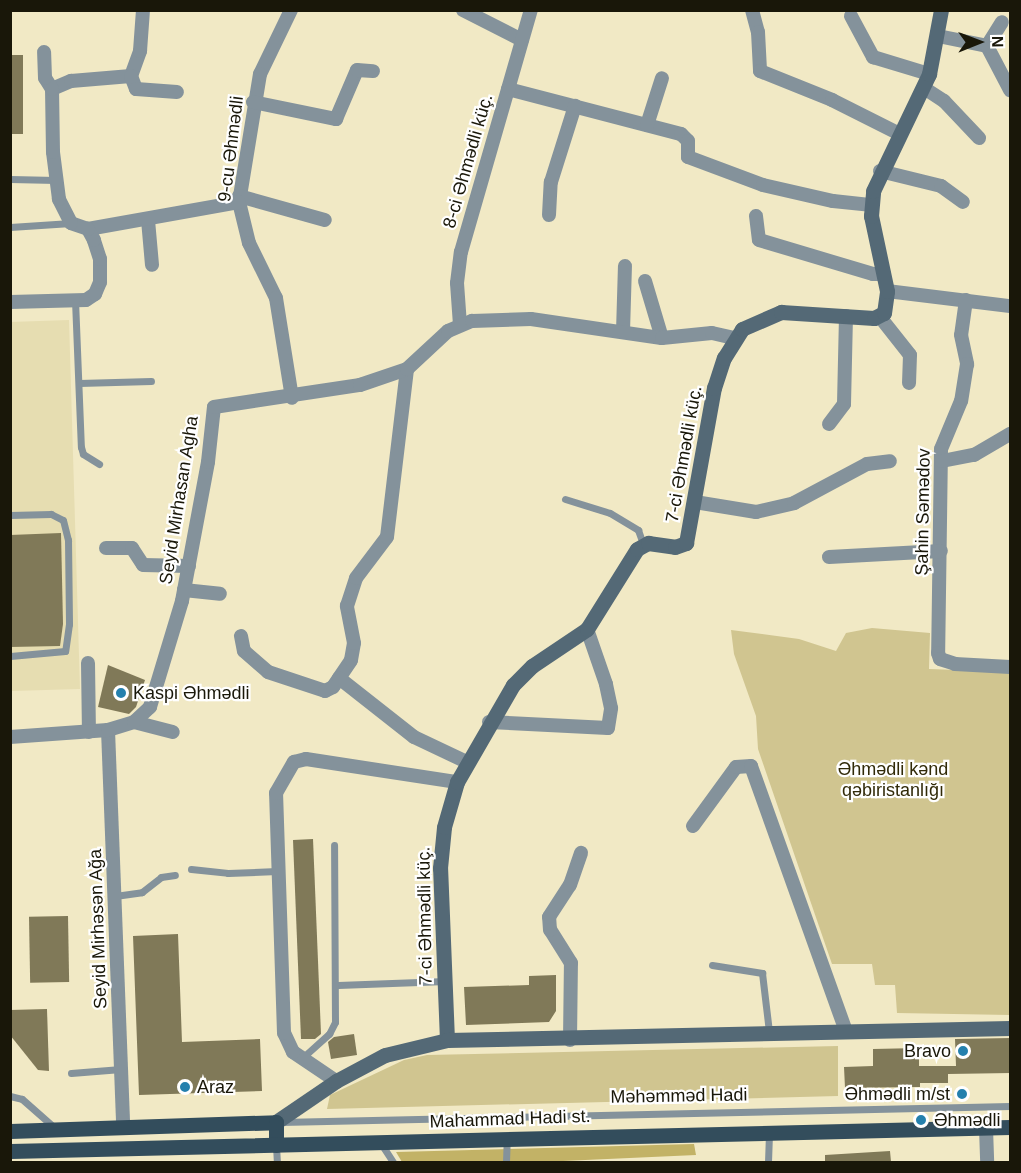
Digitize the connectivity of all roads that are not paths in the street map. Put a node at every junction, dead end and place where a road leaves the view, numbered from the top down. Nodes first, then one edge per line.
1 (143, 10) edge
2 (463, 10) edge
3 (531, 10) edge
4 (752, 10) edge
5 (941, 10) edge
6 (291, 11) edge
7 (850, 16) dead end
8 (1002, 22) dead end
9 (938, 36) junction
10 (522, 40) junction
11 (987, 46) junction
12 (44, 52) dead end
13 (374, 71) dead end
14 (131, 76) junction
15 (662, 78) dead end
16 (927, 81) junction
17 (52, 89) junction
18 (508, 89) junction
19 (1011, 90) edge
20 (177, 92) dead end
21 (253, 102) junction
22 (575, 106) junction
23 (646, 125) junction
24 (898, 133) junction
25 (979, 138) dead end
26 (880, 171) junction
27 (10, 179) edge
28 (56, 180) junction
29 (239, 199) junction
30 (963, 202) dead end
31 (870, 205) junction
32 (549, 215) dead end
33 (756, 216) dead end
34 (148, 220) junction
35 (325, 220) dead end
36 (71, 223) junction
37 (10, 226) edge
38 (88, 229) junction
39 (152, 265) dead end
40 (625, 266) dead end
41 (884, 274) junction
42 (645, 281) dead end
43 (887, 291) junction
44 (81, 300) junction
45 (966, 300) junction
46 (10, 302) edge
47 (1011, 306) edge
48 (846, 316) junction
49 (880, 317) junction
50 (460, 325) junction
51 (623, 332) junction
52 (662, 338) junction
53 (734, 338) junction
54 (407, 369) junction
55 (151, 381) dead end
56 (79, 383) junction
57 (909, 383) dead end
58 (292, 398) junction
59 (830, 424) dead end
60 (1011, 434) edge
61 (890, 461) dead end
62 (942, 461) junction
63 (99, 464) dead end
64 (565, 499) dead end
65 (695, 502) junction
66 (10, 514) edge
67 (643, 544) junction
68 (106, 548) dead end
69 (941, 551) junction
70 (829, 557) dead end
71 (189, 566) junction
72 (184, 590) junction
73 (220, 594) dead end
74 (587, 629) junction
75 (241, 636) dead end
76 (10, 656) edge
77 (88, 663) dead end
78 (1011, 667) edge
79 (339, 678) junction
80 (134, 722) junction
81 (489, 722) junction
82 (108, 730) junction
83 (89, 732) junction
84 (173, 732) dead end
85 (10, 737) edge
86 (467, 762) junction
87 (457, 782) junction
88 (693, 826) dead end
89 (334, 845) dead end
90 (580, 853) dead end
91 (191, 869) dead end
92 (277, 872) junction
93 (176, 875) dead end
94 (115, 896) junction
95 (712, 965) dead end
96 (446, 981) junction
97 (338, 984) junction
98 (1011, 1028) edge
99 (846, 1032) junction
100 (770, 1034) junction
101 (447, 1040) junction
102 (570, 1040) junction
103 (301, 1059) junction
104 (121, 1069) junction
105 (71, 1073) dead end
106 (336, 1081) junction
107 (10, 1096) edge
108 (1011, 1107) edge
109 (276, 1122) junction
110 (123, 1127) junction
111 (1011, 1127) edge
112 (986, 1128) junction
113 (57, 1129) junction
114 (10, 1131) edge
115 (769, 1132) junction
116 (507, 1139) junction
117 (380, 1142) junction
118 (276, 1144) junction
119 (10, 1151) edge
120 (277, 1162) edge
121 (393, 1162) edge
122 (506, 1162) edge
123 (768, 1162) edge
124 (987, 1162) edge

1 - 14 street
2 - 10 street
3 - 10 street, 8-ci Əhmədli küç.
4 - 24 street
5 - 9 street
6 - 21 street, 9-cu Əhmədli
7 - 16 street
8 - 11 street
9 - 11 street
9 - 16 street
10 - 18 street, 8-ci Əhmədli küç.
11 - 19 street
12 - 17 street
13 - 21 street
14 - 17 street
14 - 20 street
15 - 23 street
16 - 24 street
16 - 25 street
17 - 28 street
18 - 22 street
18 - 50 street, 8-ci Əhmədli küç.
21 - 29 street, 9-cu Əhmədli
22 - 23 street
22 - 32 street
23 - 31 street
24 - 26 street
26 - 30 street
26 - 31 street
27 - 28 lane
28 - 36 street
29 - 34 street
29 - 35 street
29 - 58 street, 9-cu Əhmədli
31 - 41 street
33 - 41 street
34 - 38 street
34 - 39 street
36 - 37 lane
36 - 38 street
38 - 44 street
40 - 51 street
41 - 43 street
42 - 52 street
43 - 45 street
43 - 49 street
44 - 46 street
44 - 56 lane
45 - 47 street
45 - 62 street, Şahin Səmədov
48 - 49 street
48 - 53 street
48 - 59 street
49 - 57 street
50 - 51 street, Seyid Mirhasan Agha
50 - 54 street, Seyid Mirhasan Agha
51 - 52 street, Seyid Mirhasan Agha
52 - 53 street, Seyid Mirhasan Agha
53 - 65 street, 7-ci Əhmədli küç.
54 - 58 street, Seyid Mirhasan Agha
54 - 79 street
55 - 56 lane
56 - 63 lane
58 - 71 street, Seyid Mirhasan Agha
60 - 62 street
61 - 65 street
62 - 69 street, Şahin Səmədov
64 - 67 lane
65 - 67 street, 7-ci Əhmədli küç.
66 - 76 lane
67 - 74 street, 7-ci Əhmədli küç.
68 - 71 street
69 - 70 street
69 - 78 street, Şahin Səmədov
71 - 72 street, Seyid Mirhasan Agha
72 - 73 street
72 - 80 street, Seyid Mirhasan Agha
74 - 81 street, 7-ci Əhmədli küç.
74 - 81 street
75 - 79 street
77 - 83 street
79 - 86 street
80 - 82 street
80 - 84 street
81 - 86 street, 7-ci Əhmədli küç.
82 - 83 street
82 - 94 street, Seyid Mirhəsən Ağa
83 - 85 street
86 - 87 street, 7-ci Əhmədli küç.
87 - 92 street
87 - 96 street, 7-ci Əhmədli küç.
88 - 99 street
89 - 97 lane
90 - 102 street
91 - 92 lane
92 - 103 street
93 - 94 lane
94 - 104 street, Seyid Mirhəsən Ağa
95 - 100 lane
96 - 97 lane
96 - 101 street, 7-ci Əhmədli küç.
97 - 103 lane
98 - 99 street
99 - 100 street
100 - 102 street
101 - 102 street
101 - 106 street
103 - 106 street
104 - 105 lane
104 - 110 street, Seyid Mirhəsən Ağa
106 - 109 street
107 - 113 lane
108 - 109 lane, Məhəmməd Hadi
109 - 110 main road
109 - 118 main road
110 - 113 main road
111 - 112 main road, Mahammad Hadi st.
112 - 115 main road, Mahammad Hadi st.
112 - 124 street
113 - 114 main road
115 - 116 main road, Mahammad Hadi st.
115 - 123 lane
116 - 117 main road, Mahammad Hadi st.
116 - 122 lane
117 - 118 main road, Mahammad Hadi st.
117 - 121 lane
118 - 119 main road, Mahammad Hadi st.
118 - 120 lane

